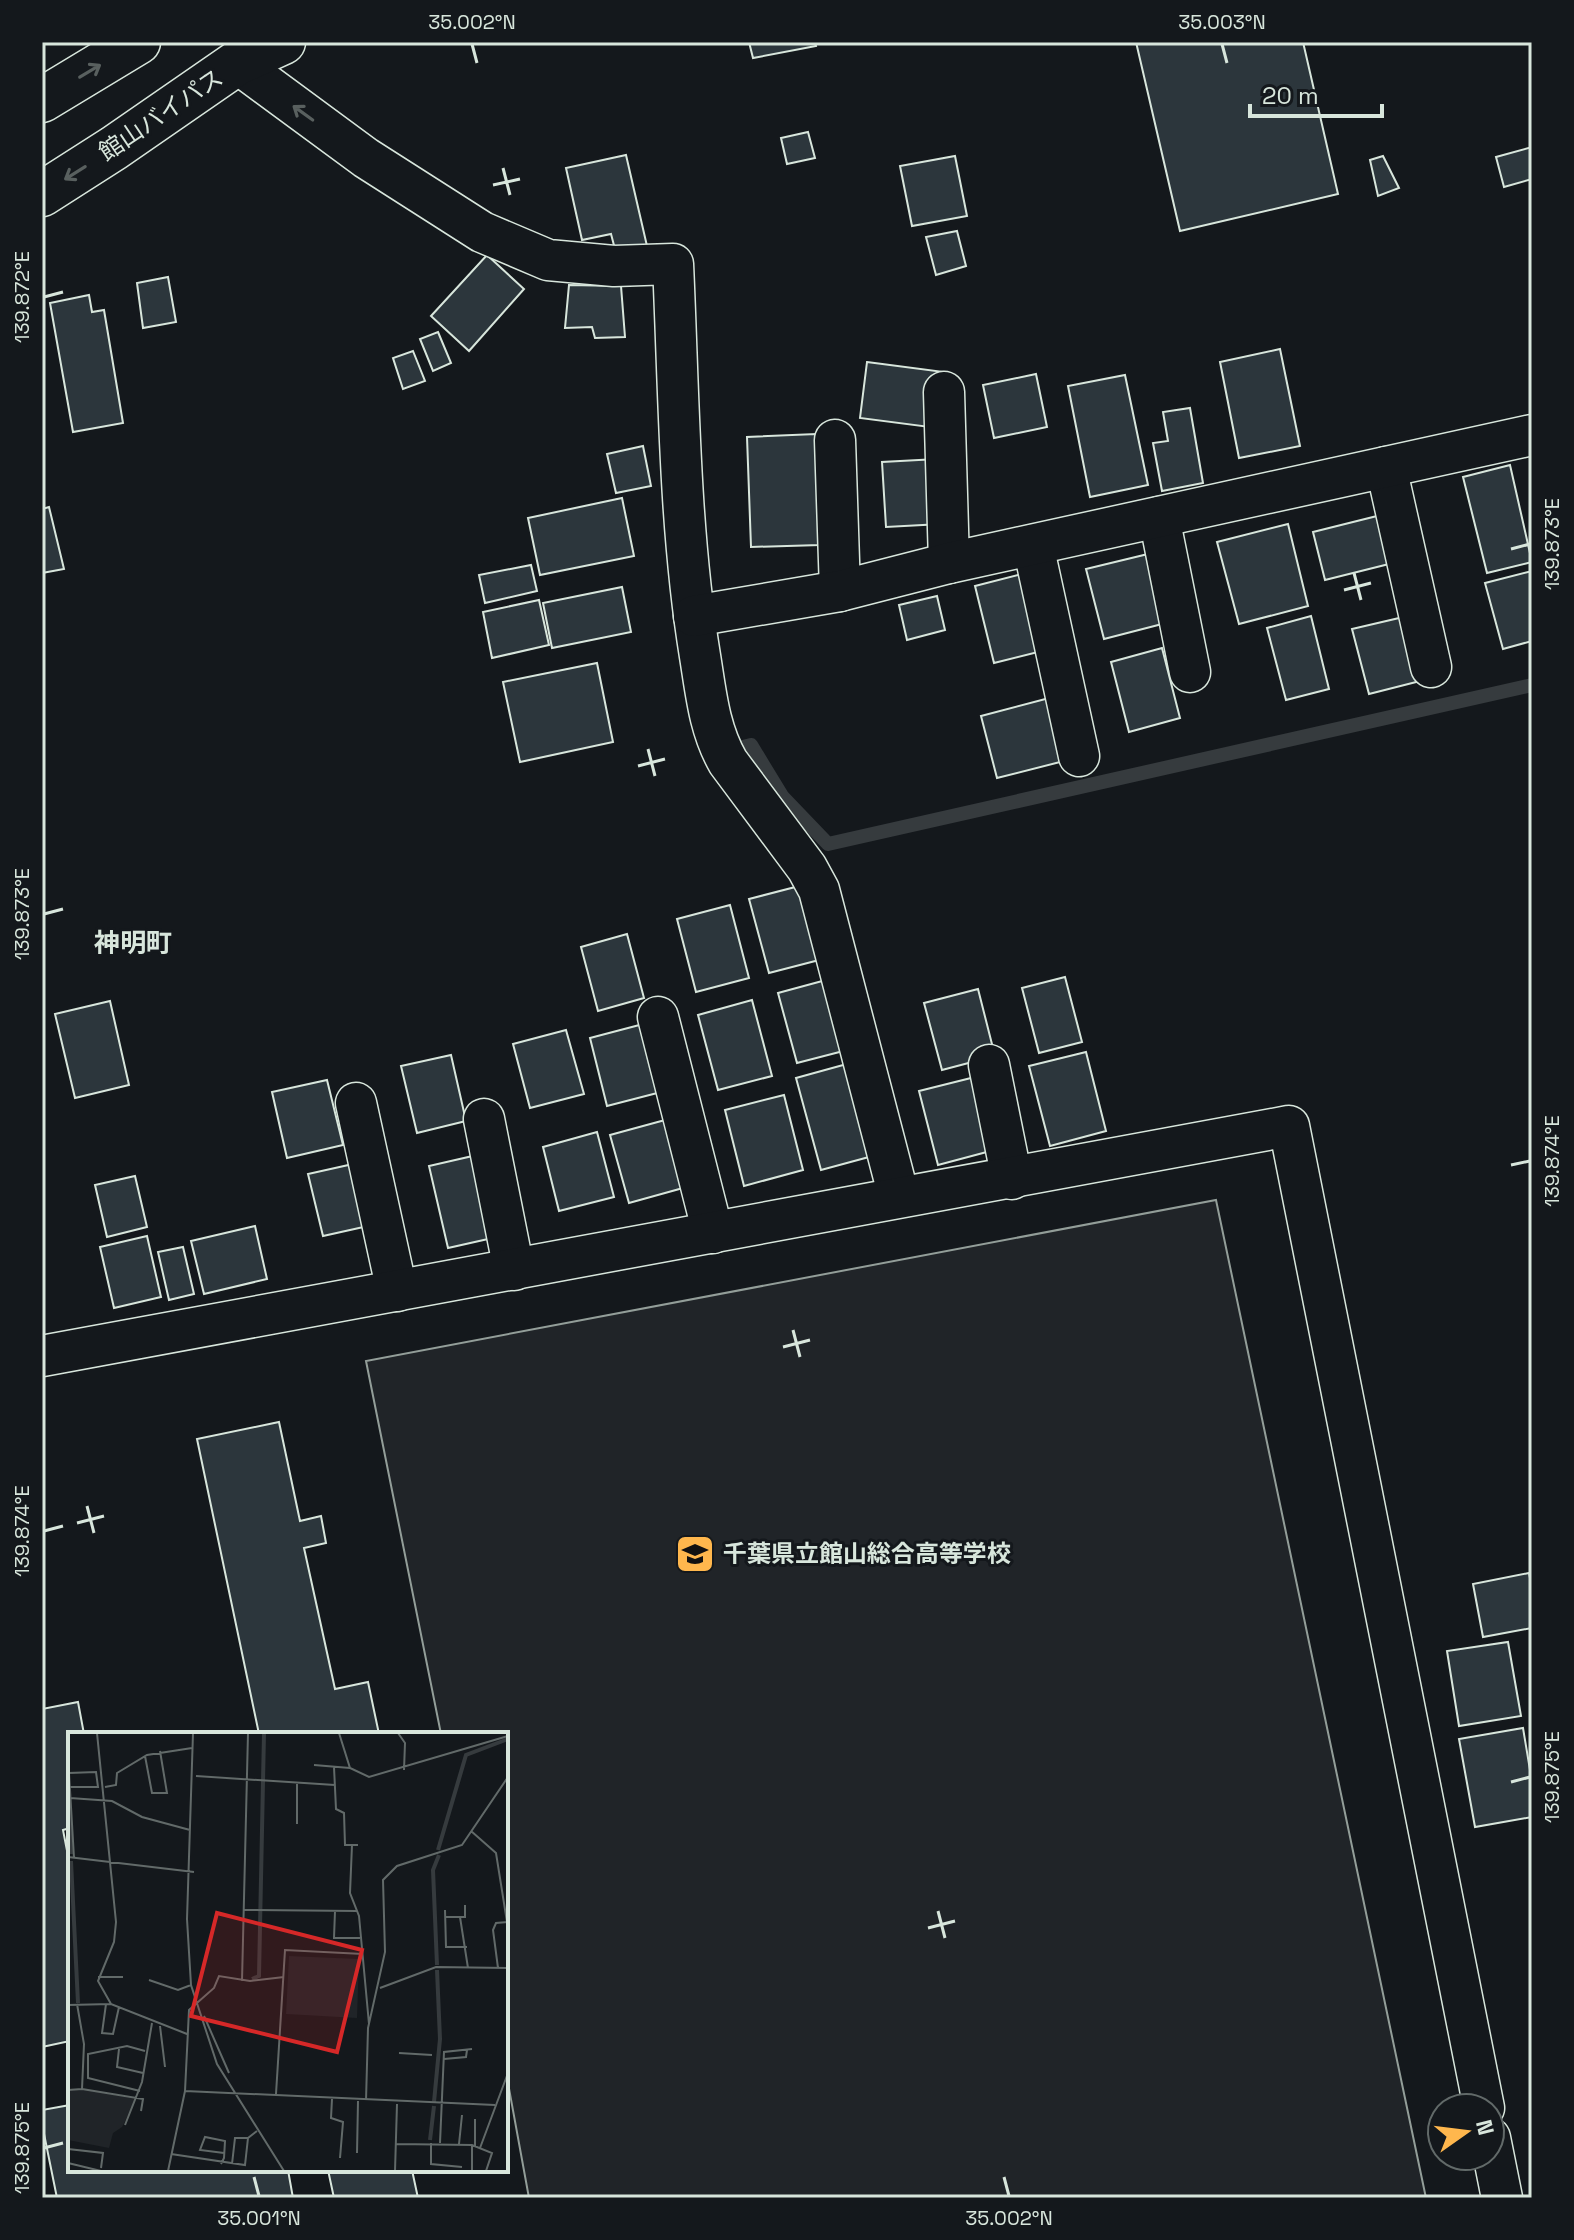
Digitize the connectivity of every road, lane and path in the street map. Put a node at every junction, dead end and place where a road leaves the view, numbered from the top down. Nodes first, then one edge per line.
1 (138, 42) edge
2 (283, 42) edge
3 (237, 63) junction
4 (42, 100) edge
5 (42, 194) edge
6 (944, 392) dead end
7 (1532, 435) edge
8 (835, 440) dead end
9 (1386, 467) junction
10 (1159, 517) junction
11 (1033, 545) junction
12 (949, 563) junction
13 (840, 591) junction
14 (694, 616) junction
15 (1431, 667) dead end
16 (1190, 672) dead end
17 (1079, 756) dead end
18 (658, 1017) dead end
19 (989, 1065) dead end
20 (356, 1103) dead end
21 (484, 1119) dead end
22 (1012, 1179) junction
23 (899, 1197) junction
24 (713, 1233) junction
25 (514, 1270) junction
26 (397, 1291) junction
27 (42, 1356) edge
28 (1481, 2092) edge
29 (1497, 2172) edge
30 (1502, 2198) edge

4 -> 1 highway
2 - 3 highway, 館山バイパス
3 -> 5 highway, 館山バイパス
14 -> 3 street
6 - 12 street
7 - 9 street
8 - 13 street
9 - 10 street
9 - 15 street
10 - 11 street
10 - 16 street
11 - 12 street
11 - 17 street
12 - 13 street
13 - 14 street
14 - 23 street
18 - 24 street
19 - 22 street
20 - 26 street
21 - 25 street
22 - 23 street
22 - 28 street
23 - 24 street
24 - 25 street
25 - 26 street
26 - 27 street
29 - 30 street

